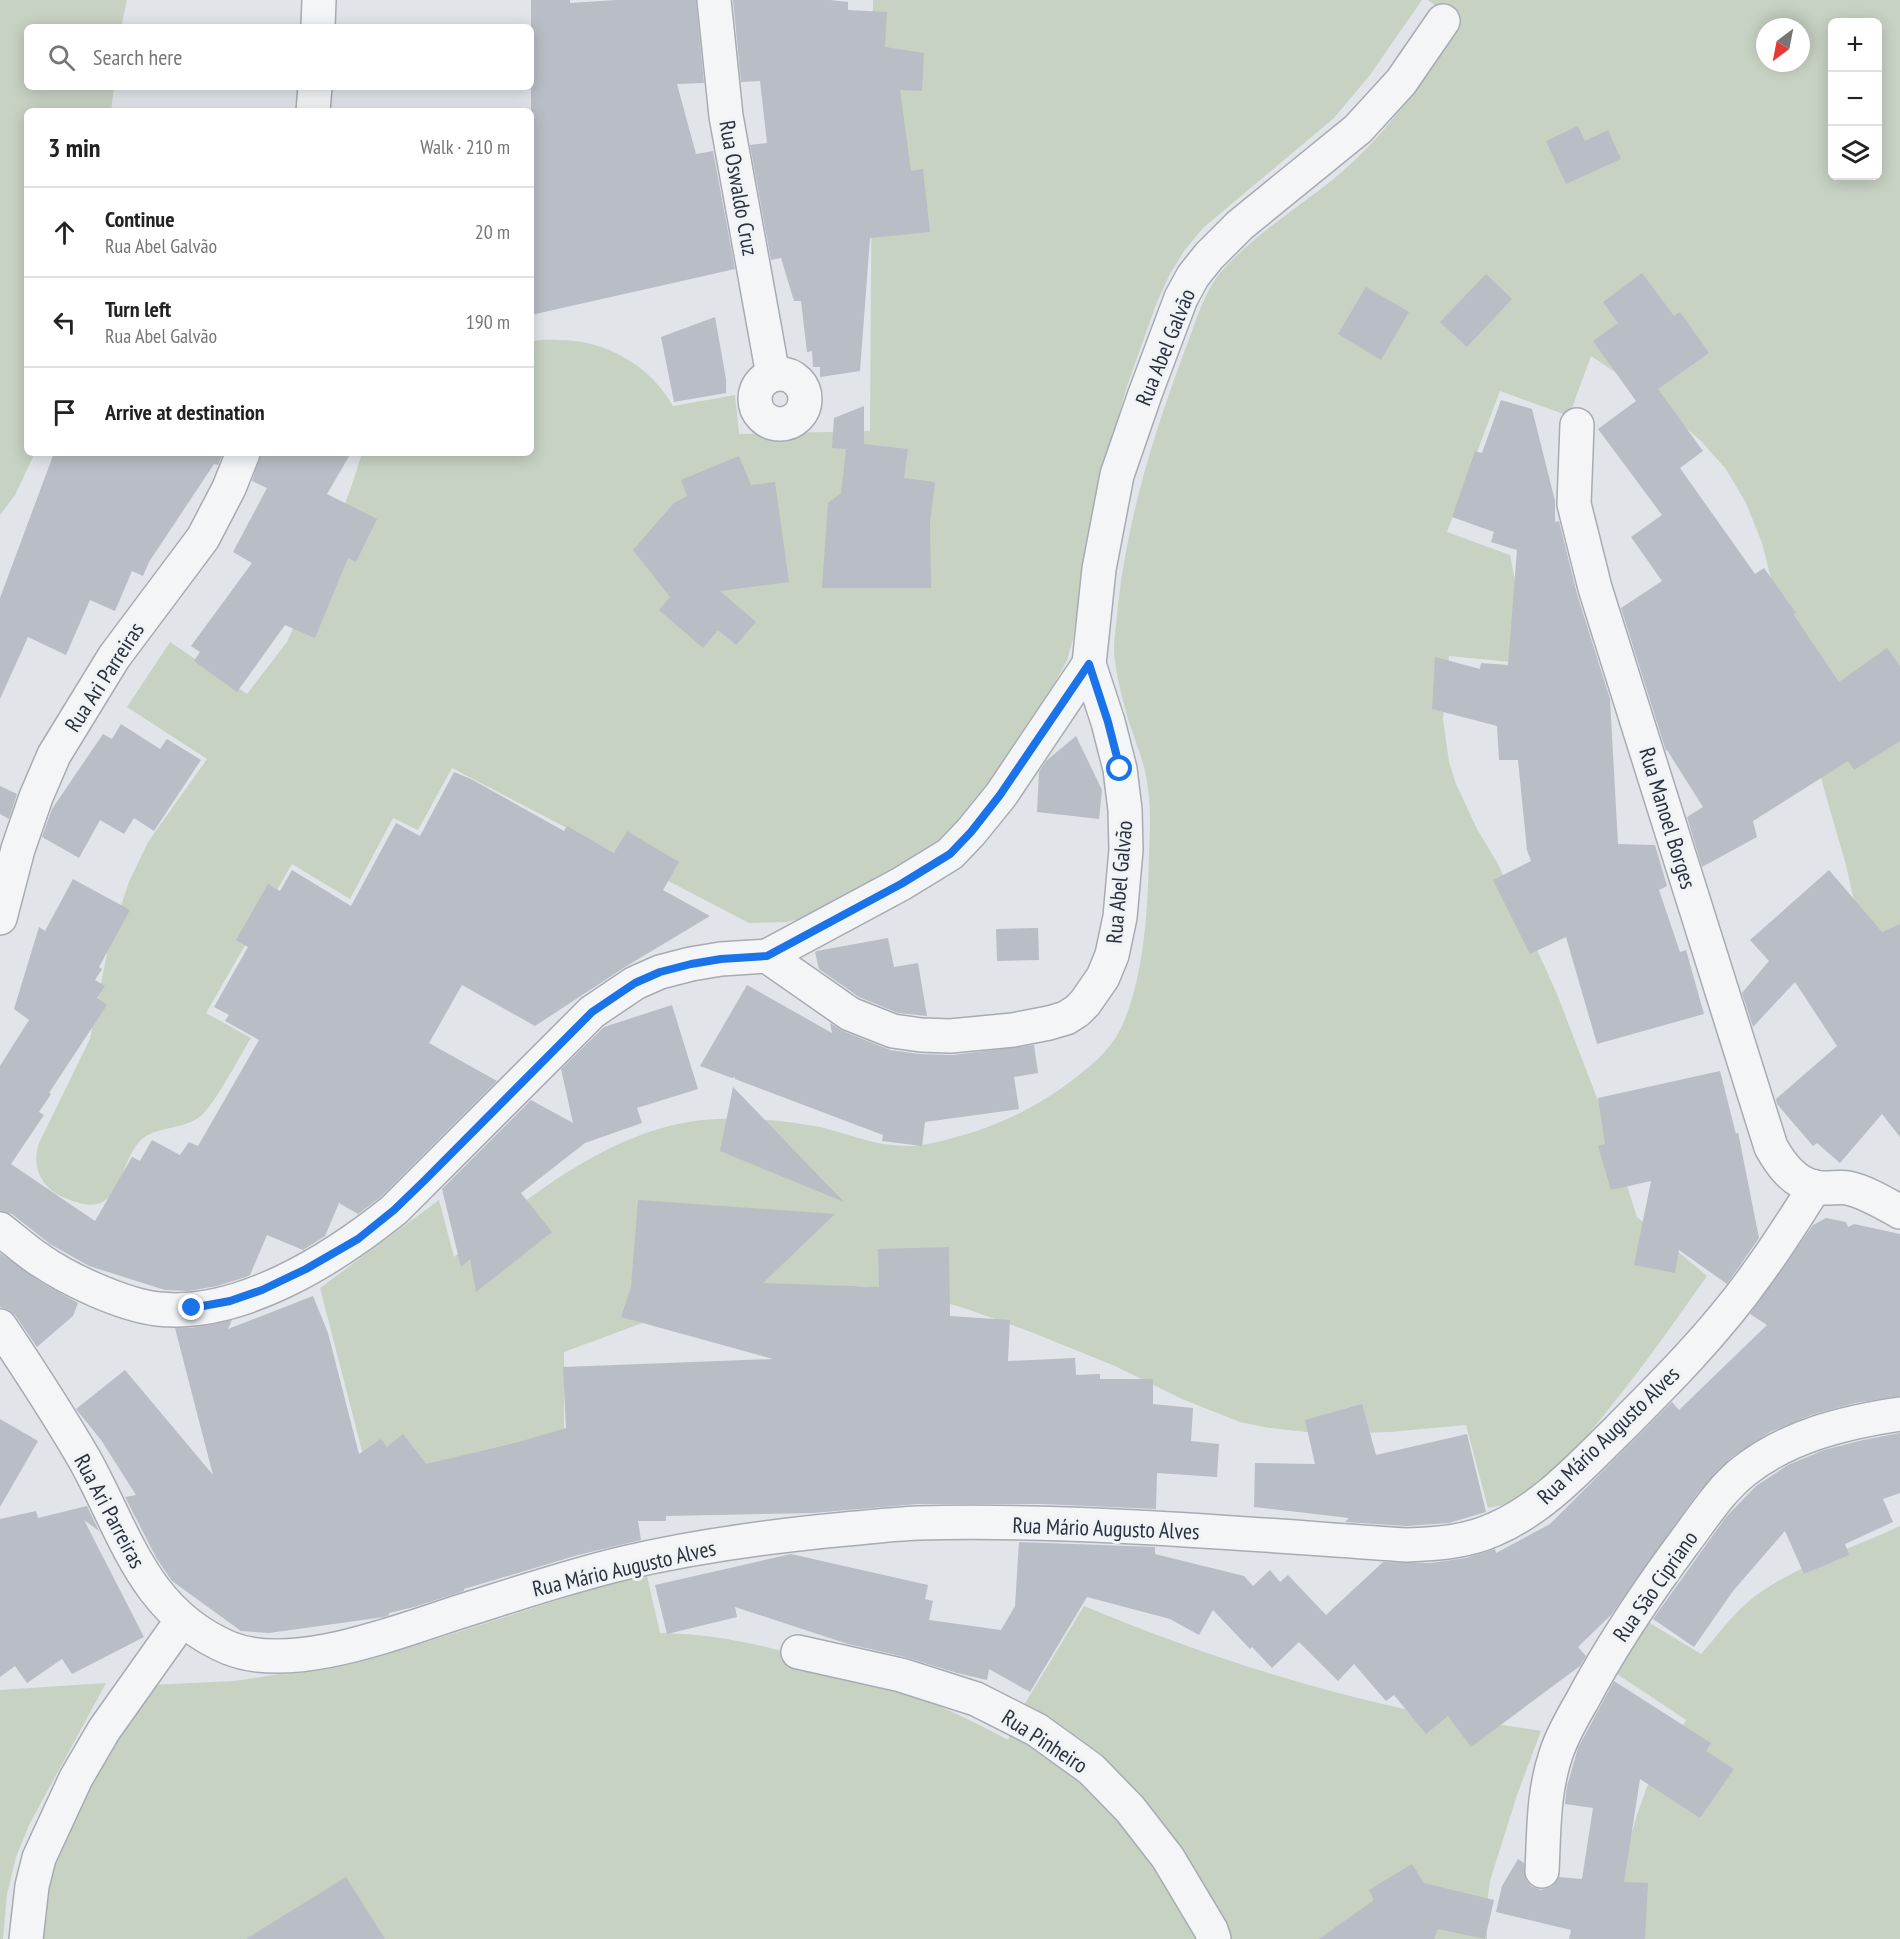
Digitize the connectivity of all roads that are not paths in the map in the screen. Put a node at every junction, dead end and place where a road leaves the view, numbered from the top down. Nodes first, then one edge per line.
1 (319, 0) edge
2 (714, 0) edge
3 (1443, 21) dead end
4 (318, 24) edge
5 (315, 90) edge
6 (313, 108) edge
7 (773, 375) dead end
8 (1577, 425) dead end
9 (242, 456) edge
10 (1089, 664) junction
11 (0, 918) edge
12 (767, 956) junction
13 (1815, 1187) junction
14 (1900, 1212) edge
15 (0, 1229) edge
16 (0, 1326) edge
17 (1900, 1414) edge
18 (182, 1620) junction
19 (798, 1652) dead end
20 (258, 1654) joint
21 (1542, 1871) dead end
22 (26, 1939) edge
23 (1214, 1939) edge

1 - 4 street
2 - 7 street, Rua Oswaldo Cruz
3 - 10 street, Rua Abel Galvão
5 - 6 street
8 - 13 street, Rua Manoel Borges
9 - 11 street, Rua Ari Parreiras
10 - 12 street, Rua Abel Galvão
10 - 12 street, Rua Abel Galvão
12 - 15 street, Rua Abel Galvão
13 - 14 street
13 - 20 street, Rua Mário Augusto Alves
16 - 18 street, Rua Ari Parreiras
17 - 21 street, Rua São Cipriano
18 - 20 street, Rua Ari Parreiras
18 - 22 street
19 - 23 street, Rua Pinheiro

